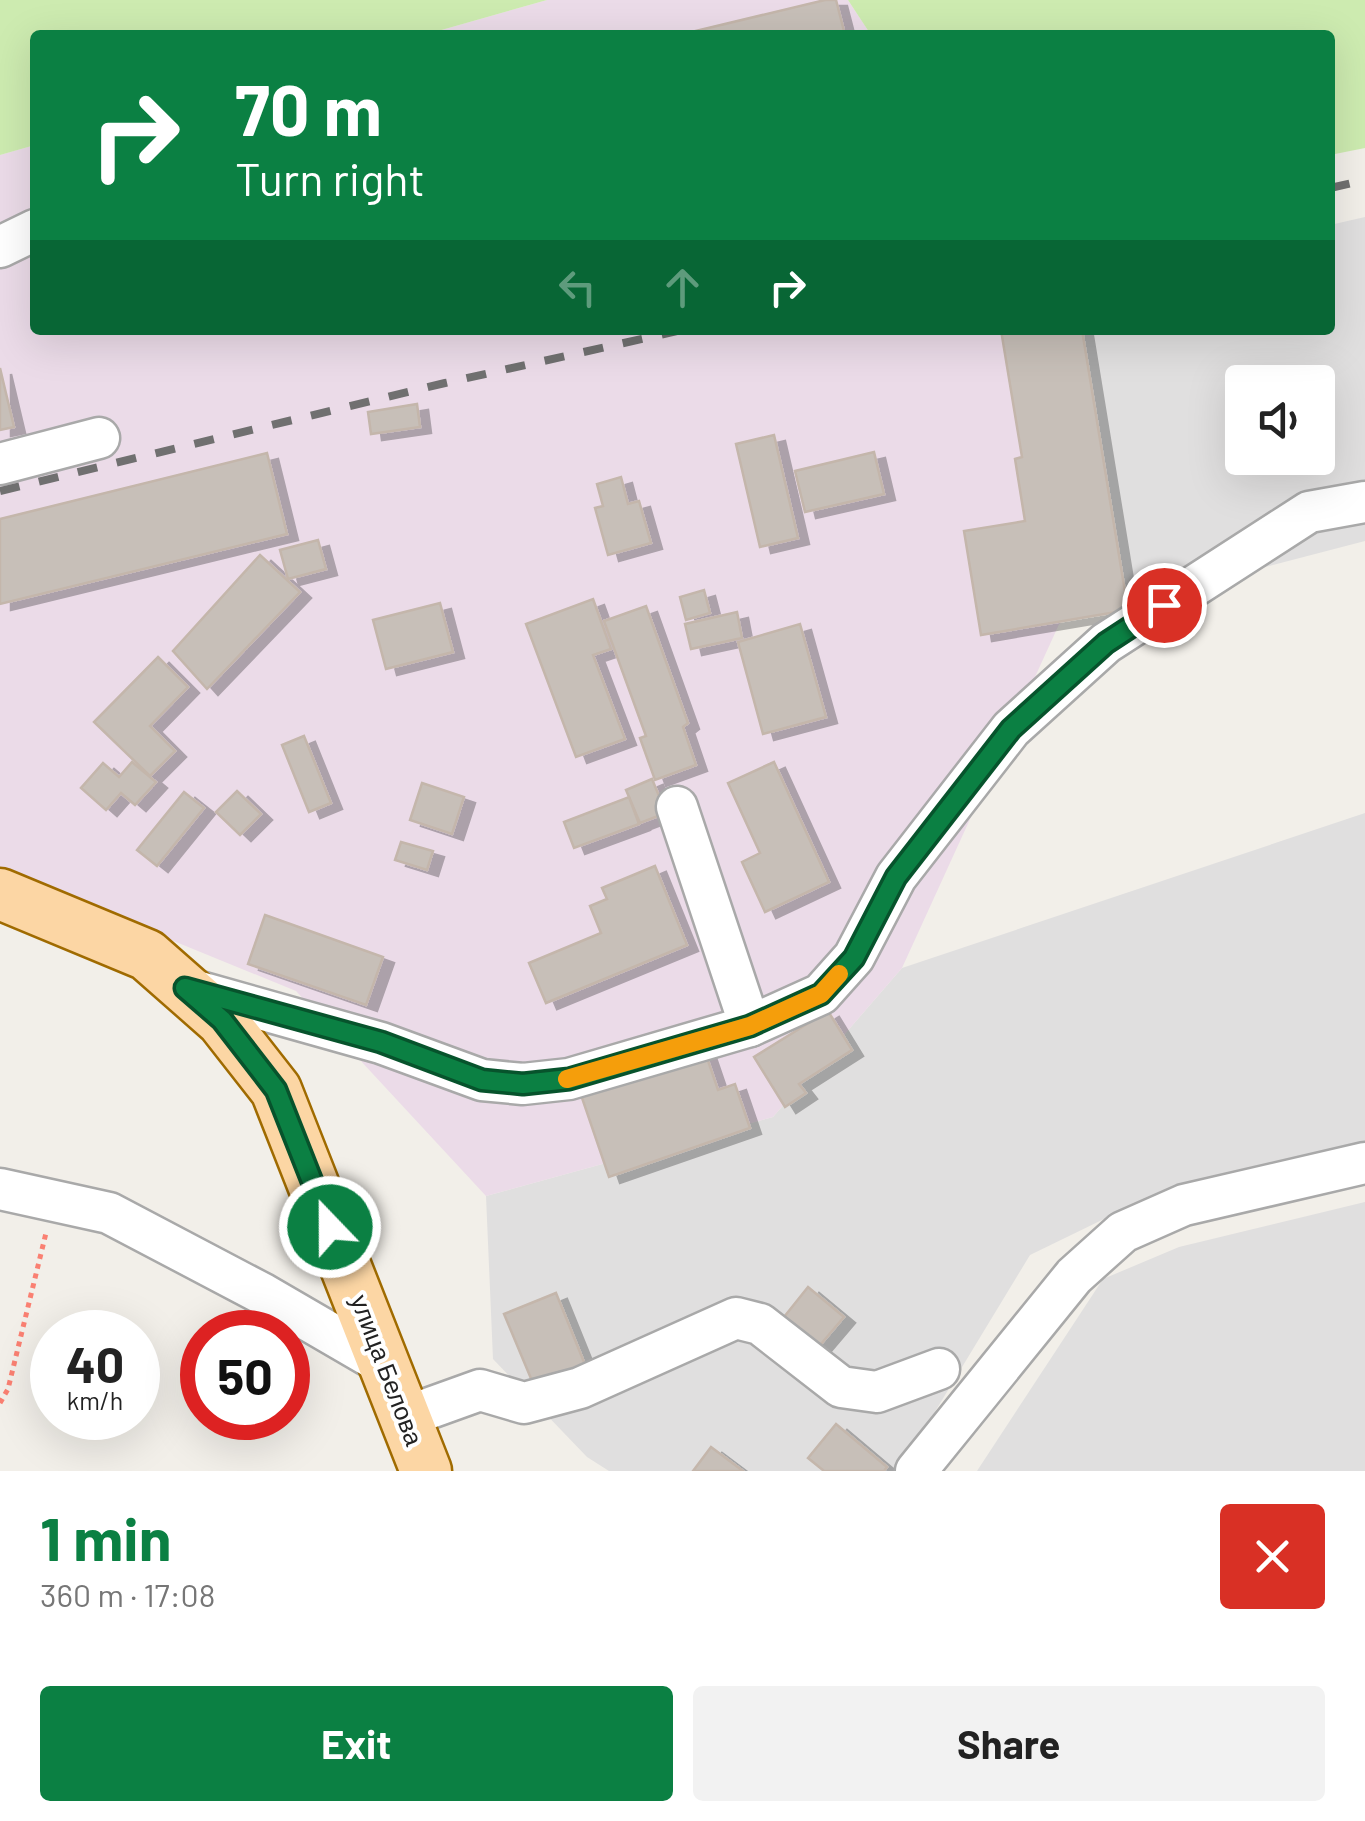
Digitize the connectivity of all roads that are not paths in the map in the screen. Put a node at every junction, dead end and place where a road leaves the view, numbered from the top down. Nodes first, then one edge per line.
1 (30, 232) edge
2 (0, 247) edge
3 (99, 438) dead end
4 (0, 464) edge
5 (1365, 502) edge
6 (678, 807) dead end
7 (0, 894) edge
8 (185, 988) junction
9 (750, 1026) junction
10 (1365, 1164) edge
11 (0, 1189) edge
12 (385, 1365) junction
13 (939, 1369) dead end
14 (405, 1417) junction
15 (426, 1471) edge
16 (916, 1471) edge

1 - 2 street
3 - 4 street
5 - 9 street
6 - 9 street
7 - 8 main road, улица Белова
8 - 9 street
8 - 12 main road, улица Белова
10 - 16 street
11 - 12 street
12 - 14 main road, улица Белова
13 - 14 street
14 - 15 main road, улица Белова

